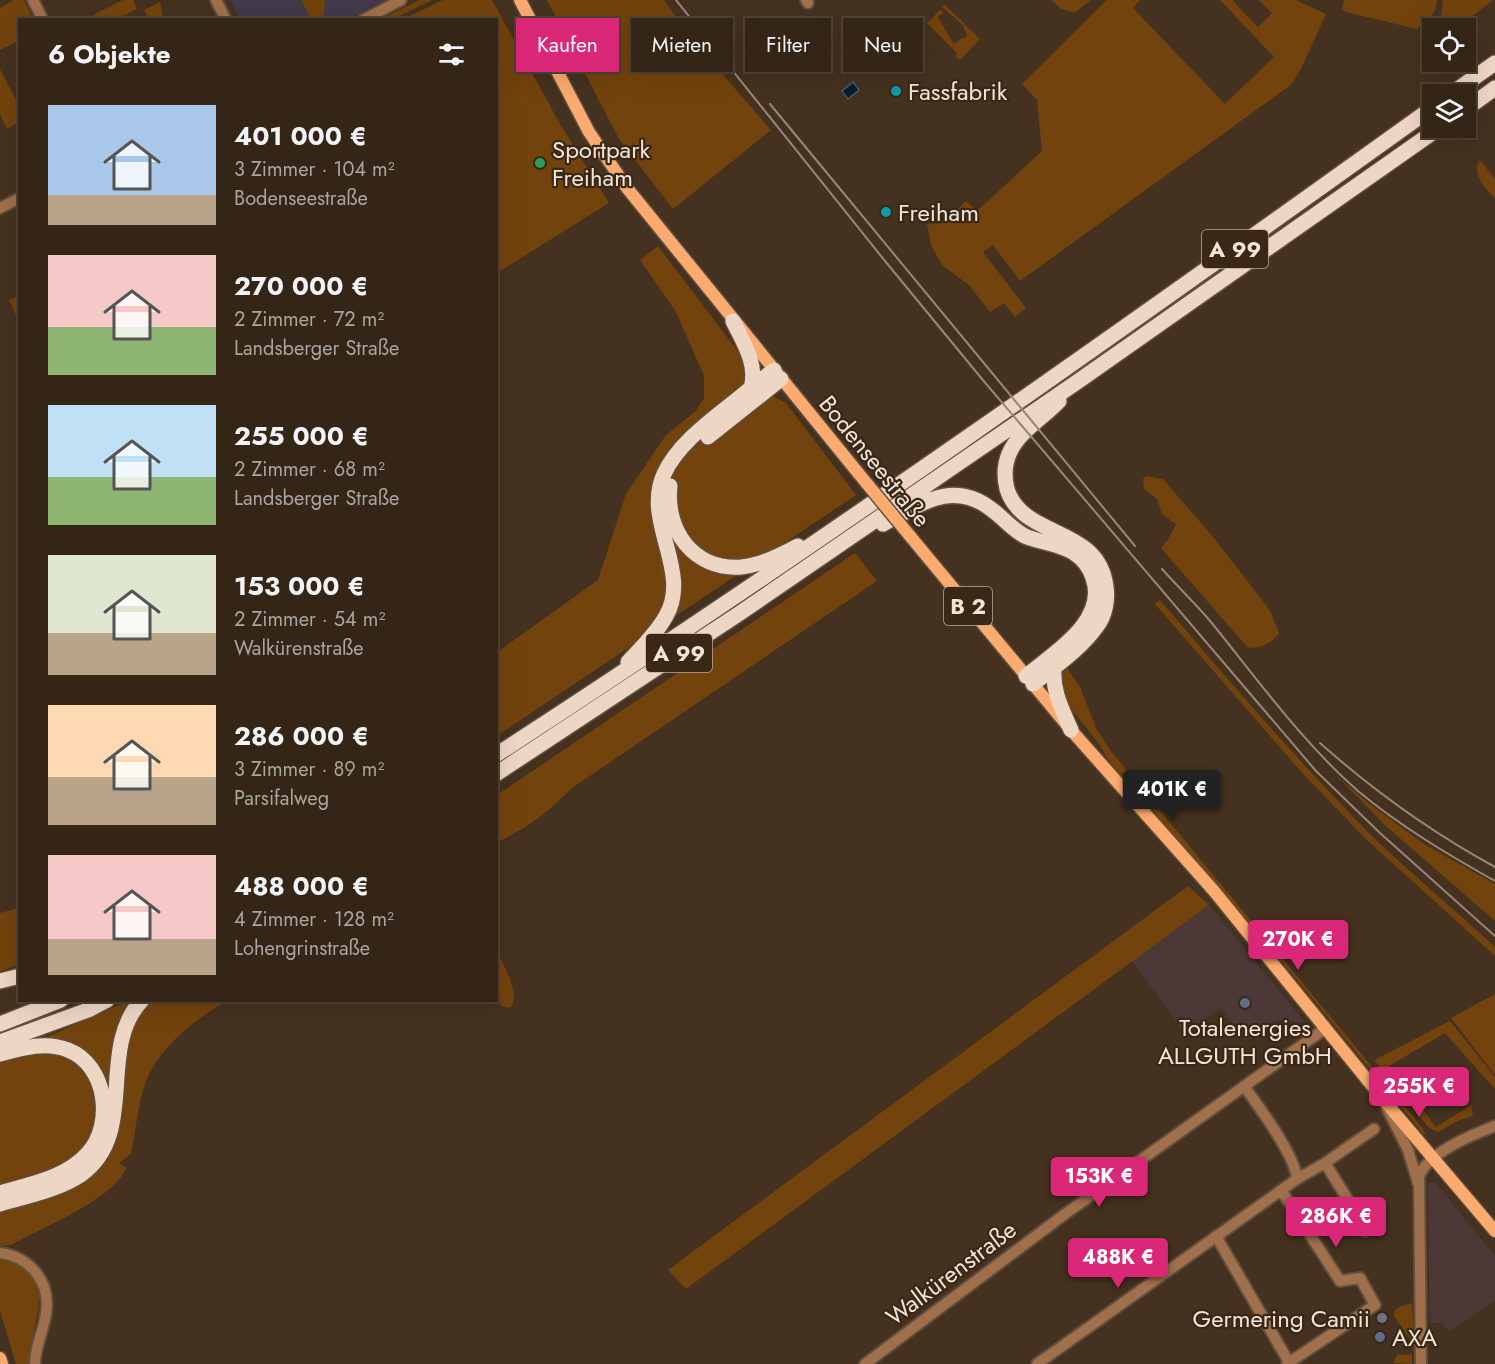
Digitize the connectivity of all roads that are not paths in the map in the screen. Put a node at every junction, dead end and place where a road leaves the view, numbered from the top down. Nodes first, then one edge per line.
1 (33, 0) edge
2 (216, 0) edge
3 (401, 0) edge
4 (520, 0) edge
5 (42, 18) edge
6 (225, 18) edge
7 (367, 18) edge
8 (1495, 63) edge
9 (1465, 84) edge
10 (1495, 88) edge
11 (1476, 102) edge
12 (1422, 115) edge
13 (1425, 138) edge
14 (18, 199) edge
15 (0, 208) edge
16 (733, 321) junction
17 (777, 374) junction
18 (1077, 382) junction
19 (753, 392) junction
20 (735, 409) junction
21 (834, 531) junction
22 (824, 554) junction
23 (1069, 647) junction
24 (1051, 663) junction
25 (1029, 680) junction
26 (607, 683) junction
27 (1071, 730) junction
28 (498, 754) edge
29 (498, 773) edge
30 (18, 976) edge
31 (0, 981) edge
32 (56, 1002) edge
33 (103, 1002) edge
34 (140, 1002) edge
35 (0, 1024) edge
36 (1326, 1028) junction
37 (0, 1042) edge
38 (0, 1054) edge
39 (1244, 1086) junction
40 (1382, 1098) junction
41 (1495, 1126) edge
42 (1374, 1129) dead end
43 (1434, 1158) junction
44 (1325, 1163) junction
45 (1298, 1179) junction
46 (1418, 1184) junction
47 (1281, 1190) junction
48 (0, 1195) edge
49 (1365, 1231) dead end
50 (1495, 1231) edge
51 (1216, 1236) junction
52 (0, 1253) edge
53 (0, 1358) edge
54 (2, 1364) edge
55 (35, 1364) edge
56 (865, 1364) edge
57 (1037, 1364) edge
58 (1289, 1364) edge
59 (1421, 1364) edge

1 - 5 street
2 - 6 street
3 - 7 street
4 - 16 main road, Bodenseestraße / B 2
8 - 9 highway
10 - 11 highway
12 - 21 highway, A 99
13 - 18 highway, A 99
14 - 15 street
16 - 17 main road, Bodenseestraße / B 2
16 - 19 highway
17 - 19 highway
17 - 25 main road, Bodenseestraße / B 2, bridge
18 - 22 highway, A 99
18 - 23 highway
19 - 20 highway
20 - 21 highway
20 - 26 highway
21 - 26 highway, A 99
22 - 23 highway
22 - 29 highway, A 99
23 - 24 highway
24 - 25 highway
24 - 27 highway
25 - 27 main road, Bodenseestraße
26 - 28 highway, A 99
27 - 36 main road, Bodenseestraße
30 - 31 highway
32 - 35 highway
33 - 37 highway
34 - 48 highway
36 - 39 street, Walkürenstraße
36 - 40 main road, Bodenseestraße
38 - 48 highway
39 - 45 street
39 - 56 street, Walkürenstraße
40 - 43 main road, Bodenseestraße
40 - 46 street
41 - 43 street
42 - 44 street
43 - 46 street
43 - 50 main road, Bodenseestraße
44 - 45 street
44 - 49 street
45 - 47 street
46 - 59 street
47 - 51 street
47 - 58 street
51 - 57 street
51 - 58 street
52 - 55 street
53 - 54 main road

